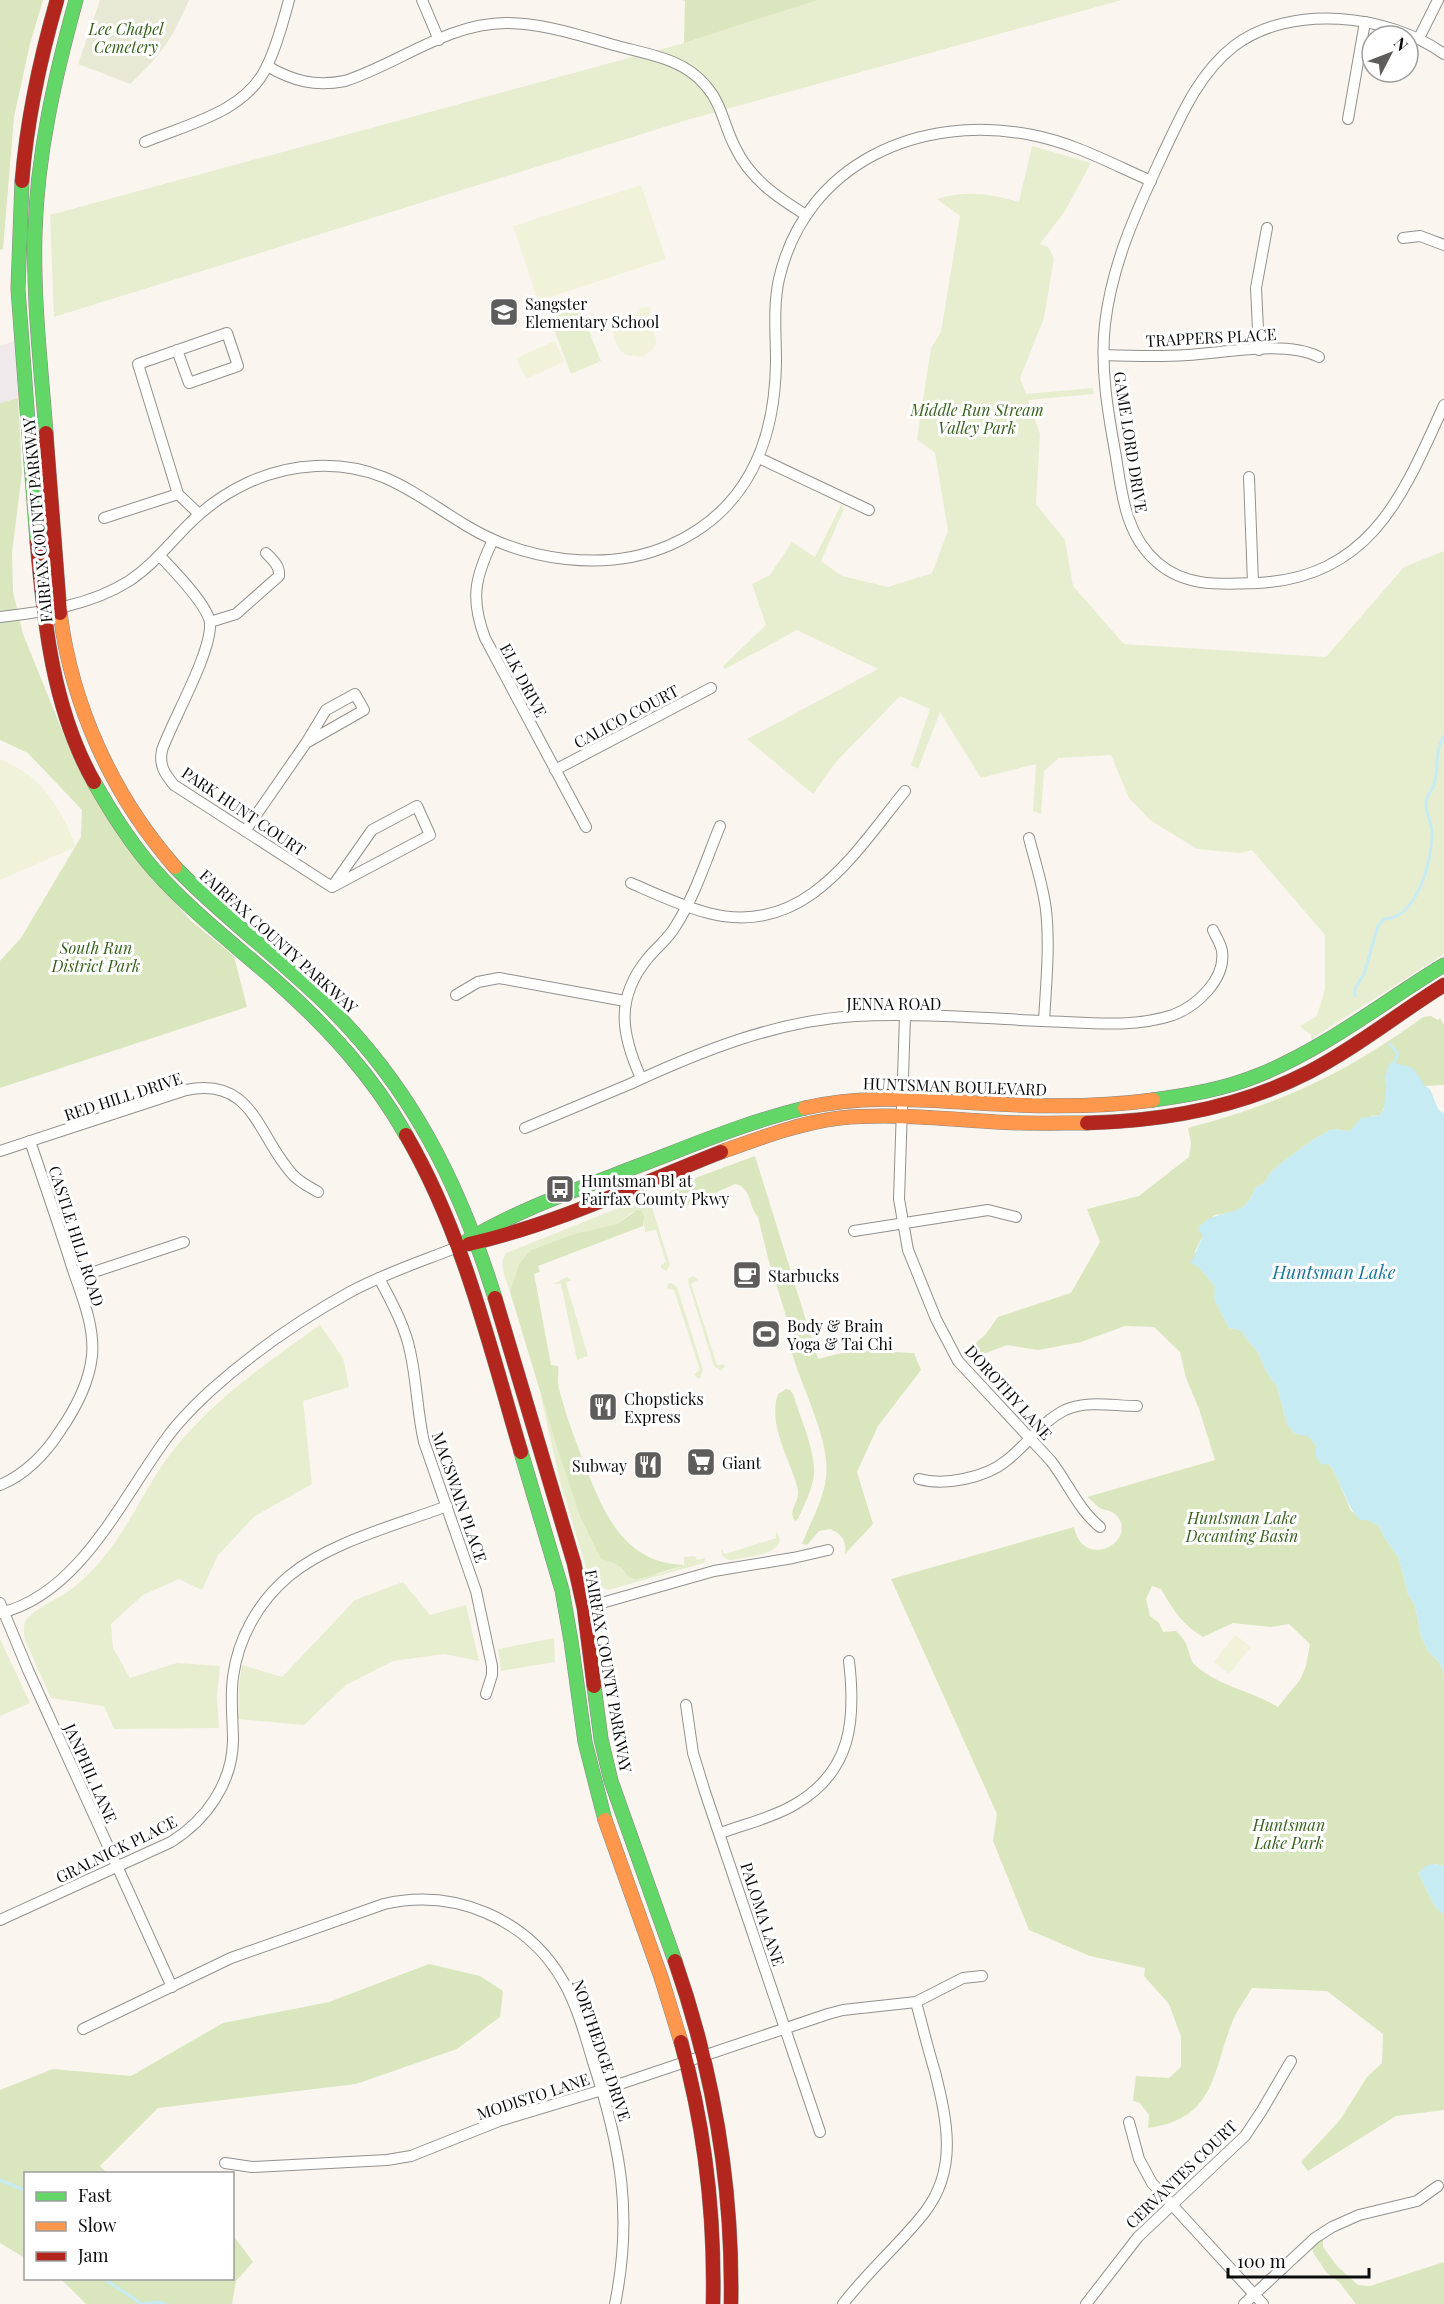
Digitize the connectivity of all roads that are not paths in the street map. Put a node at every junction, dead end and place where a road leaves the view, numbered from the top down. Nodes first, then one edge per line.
1 (57, 0) edge
2 (76, 0) edge
3 (289, 0) edge
4 (422, 0) edge
5 (1438, 0) edge
6 (1365, 22) junction
7 (1374, 24) edge
8 (1420, 36) edge
9 (1420, 39) edge
10 (439, 40) junction
11 (1444, 54) edge
12 (267, 66) junction
13 (1348, 120) dead end
14 (145, 142) dead end
15 (1151, 181) junction
16 (806, 214) junction
17 (1267, 228) dead end
18 (1403, 238) dead end
19 (1444, 245) edge
20 (177, 350) junction
21 (1259, 350) junction
22 (1104, 355) junction
23 (1319, 357) dead end
24 (1444, 405) edge
25 (759, 458) junction
26 (1249, 477) dead end
27 (178, 494) junction
28 (869, 510) dead end
29 (199, 514) junction
30 (104, 518) dead end
31 (493, 540) junction
32 (266, 553) dead end
33 (160, 556) junction
34 (1253, 583) junction
35 (60, 607) junction
36 (42, 610) junction
37 (0, 617) edge
38 (210, 622) junction
39 (711, 687) dead end
40 (306, 743) junction
41 (555, 770) junction
42 (905, 791) dead end
43 (720, 826) dead end
44 (586, 827) dead end
45 (245, 831) junction
46 (1029, 838) dead end
47 (631, 884) dead end
48 (332, 887) junction
49 (687, 906) junction
50 (1213, 930) dead end
51 (1444, 965) edge
52 (1431, 973) junction
53 (1442, 990) edge
54 (456, 995) dead end
55 (625, 1001) junction
56 (905, 1016) junction
57 (1044, 1021) junction
58 (641, 1078) junction
59 (902, 1098) junction
60 (901, 1115) junction
61 (525, 1128) dead end
62 (30, 1141) junction
63 (0, 1152) edge
64 (318, 1192) dead end
65 (1016, 1216) dead end
66 (902, 1224) junction
67 (854, 1231) dead end
68 (477, 1239) junction
69 (184, 1242) dead end
70 (460, 1246) junction
71 (76, 1278) junction
72 (379, 1278) junction
73 (1137, 1406) dead end
74 (1030, 1438) junction
75 (919, 1479) dead end
76 (0, 1485) edge
77 (447, 1506) junction
78 (1100, 1527) dead end
79 (828, 1550) dead end
80 (584, 1608) junction
81 (1, 1610) edge
82 (849, 1661) dead end
83 (486, 1694) dead end
84 (686, 1704) dead end
85 (721, 1833) junction
86 (117, 1867) junction
87 (0, 1920) edge
88 (982, 1976) dead end
89 (172, 1986) junction
90 (916, 2002) junction
91 (785, 2028) junction
92 (83, 2030) dead end
93 (704, 2055) junction
94 (687, 2061) junction
95 (1291, 2061) dead end
96 (602, 2090) junction
97 (1129, 2122) dead end
98 (820, 2132) dead end
99 (225, 2163) dead end
100 (1438, 2186) dead end
101 (1172, 2206) junction
102 (1254, 2294) junction
103 (615, 2304) edge
104 (712, 2304) edge
105 (730, 2304) edge
106 (843, 2304) edge
107 (1086, 2304) edge
108 (1244, 2304) edge
109 (1263, 2304) edge

1 - 36 main road, FAIRFAX COUNTY PARKWAY
2 - 35 main road, FAIRFAX COUNTY PARKWAY
3 - 12 street
4 - 10 street
5 - 8 street
6 - 7 street, GAME LORD DRIVE
6 - 13 street
6 - 15 street, GAME LORD DRIVE
9 - 11 street, GAME LORD DRIVE
10 - 12 street
10 - 16 street
12 - 14 street
15 - 16 street
15 - 22 street, GAME LORD DRIVE
16 - 25 street
17 - 21 street
18 - 19 street
20 - 20 street
20 - 27 street
21 - 22 street, TRAPPERS PLACE
21 - 23 street, TRAPPERS PLACE
22 - 34 street, GAME LORD DRIVE
24 - 34 street, GAME LORD DRIVE
25 - 28 street
25 - 31 street
26 - 34 street
27 - 29 street
27 - 30 street
29 - 31 street
29 - 33 street
31 - 41 street, ELK DRIVE
32 - 38 street
33 - 35 street
33 - 38 street
35 - 36 street
35 - 68 main road, FAIRFAX COUNTY PARKWAY
36 - 37 street
36 - 70 main road, FAIRFAX COUNTY PARKWAY
38 - 45 street, PARK HUNT COURT
39 - 41 street, CALICO COURT
40 - 40 street
40 - 45 street
41 - 44 street, ELK DRIVE
42 - 49 street
43 - 49 street
45 - 48 street, PARK HUNT COURT
46 - 57 street
47 - 49 street
48 - 48 street
49 - 55 street
50 - 57 street, JENNA ROAD
51 - 52 main road, HUNTSMAN BOULEVARD
52 - 53 street
52 - 59 main road, HUNTSMAN BOULEVARD
53 - 60 main road, HUNTSMAN BOULEVARD
54 - 55 street
55 - 58 street
56 - 57 street, JENNA ROAD
56 - 58 street, JENNA ROAD
56 - 59 street, DOROTHY LANE
58 - 61 street, JENNA ROAD
59 - 60 street, DOROTHY LANE
59 - 68 main road, HUNTSMAN BOULEVARD
60 - 66 street, DOROTHY LANE
60 - 68 main road, HUNTSMAN BOULEVARD
62 - 63 street, RED HILL DRIVE
62 - 64 street, RED HILL DRIVE
62 - 71 street, CASTLE HILL ROAD
65 - 66 street
66 - 67 street
66 - 74 street, DOROTHY LANE
68 - 70 main road, HUNTSMAN BOULEVARD
68 - 80 main road, FAIRFAX COUNTY PARKWAY
69 - 71 street
70 - 72 street, HUNTSMAN BOULEVARD
70 - 94 main road, FAIRFAX COUNTY PARKWAY
71 - 76 street, CASTLE HILL ROAD
72 - 77 street, MACSWAIN PLACE
72 - 81 street, HUNTSMAN BOULEVARD
73 - 74 street
74 - 75 street
74 - 78 street, DOROTHY LANE
77 - 83 street, MACSWAIN PLACE
77 - 86 street, GRALNICK PLACE
79 - 80 street
80 - 93 main road, FAIRFAX COUNTY PARKWAY
81 - 86 street, JANPHIL LANE
82 - 85 street
84 - 85 street, PALOMA LANE
85 - 91 street, PALOMA LANE
86 - 87 street, GRALNICK PLACE
86 - 89 street, JANPHIL LANE
88 - 90 street, MODISTO LANE
89 - 92 street, NORTHEDGE DRIVE
89 - 96 street, NORTHEDGE DRIVE
90 - 91 street, MODISTO LANE
90 - 106 street
91 - 93 street, MODISTO LANE
91 - 98 street, PALOMA LANE
93 - 94 street, MODISTO LANE
93 - 105 main road, FAIRFAX COUNTY PARKWAY
94 - 96 street, MODISTO LANE
94 - 104 main road, FAIRFAX COUNTY PARKWAY
95 - 101 street, CERVANTES COURT
96 - 99 street, MODISTO LANE
96 - 103 street, NORTHEDGE DRIVE
97 - 101 street
100 - 102 street
101 - 102 street
101 - 107 street, CERVANTES COURT
102 - 108 street
102 - 109 street

